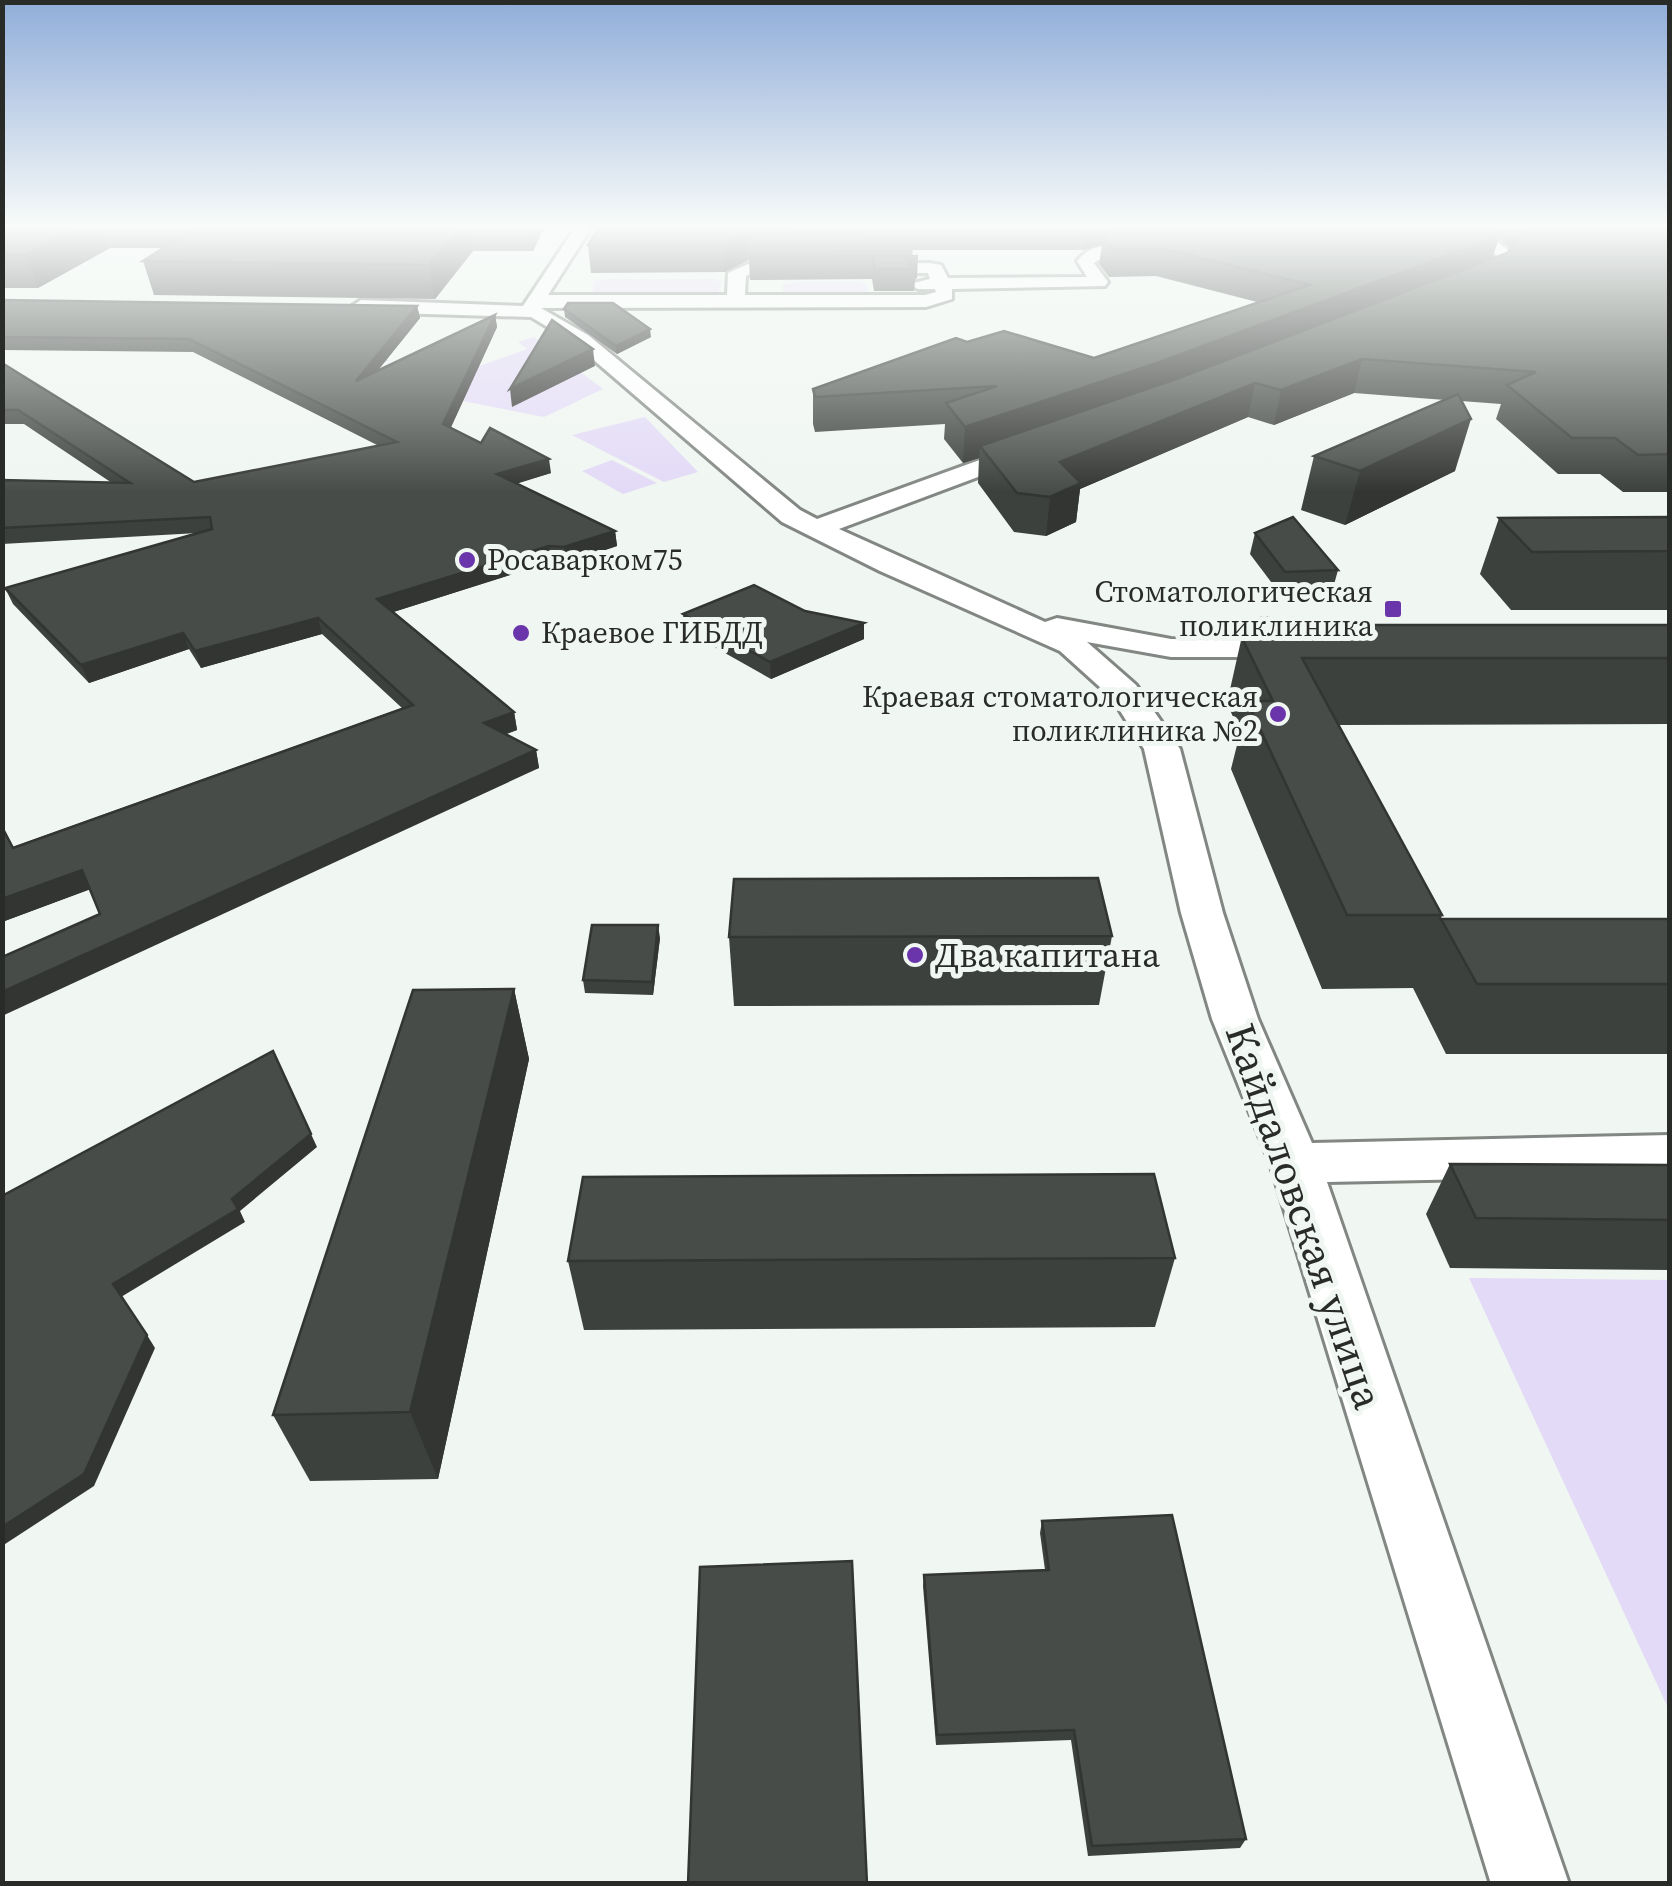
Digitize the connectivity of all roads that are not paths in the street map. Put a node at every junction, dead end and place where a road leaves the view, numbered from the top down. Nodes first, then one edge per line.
1 (548, 316) edge
2 (1062, 438) edge
3 (814, 530) junction
4 (1003, 612) junction
5 (1322, 648) edge
6 (1670, 1155) edge
7 (1295, 1163) junction
8 (1530, 1884) edge

1 - 3 street
2 - 3 street
3 - 4 street
4 - 5 street
4 - 7 street, Кайдаловская улица
6 - 7 street
7 - 8 street, Кайдаловская улица

